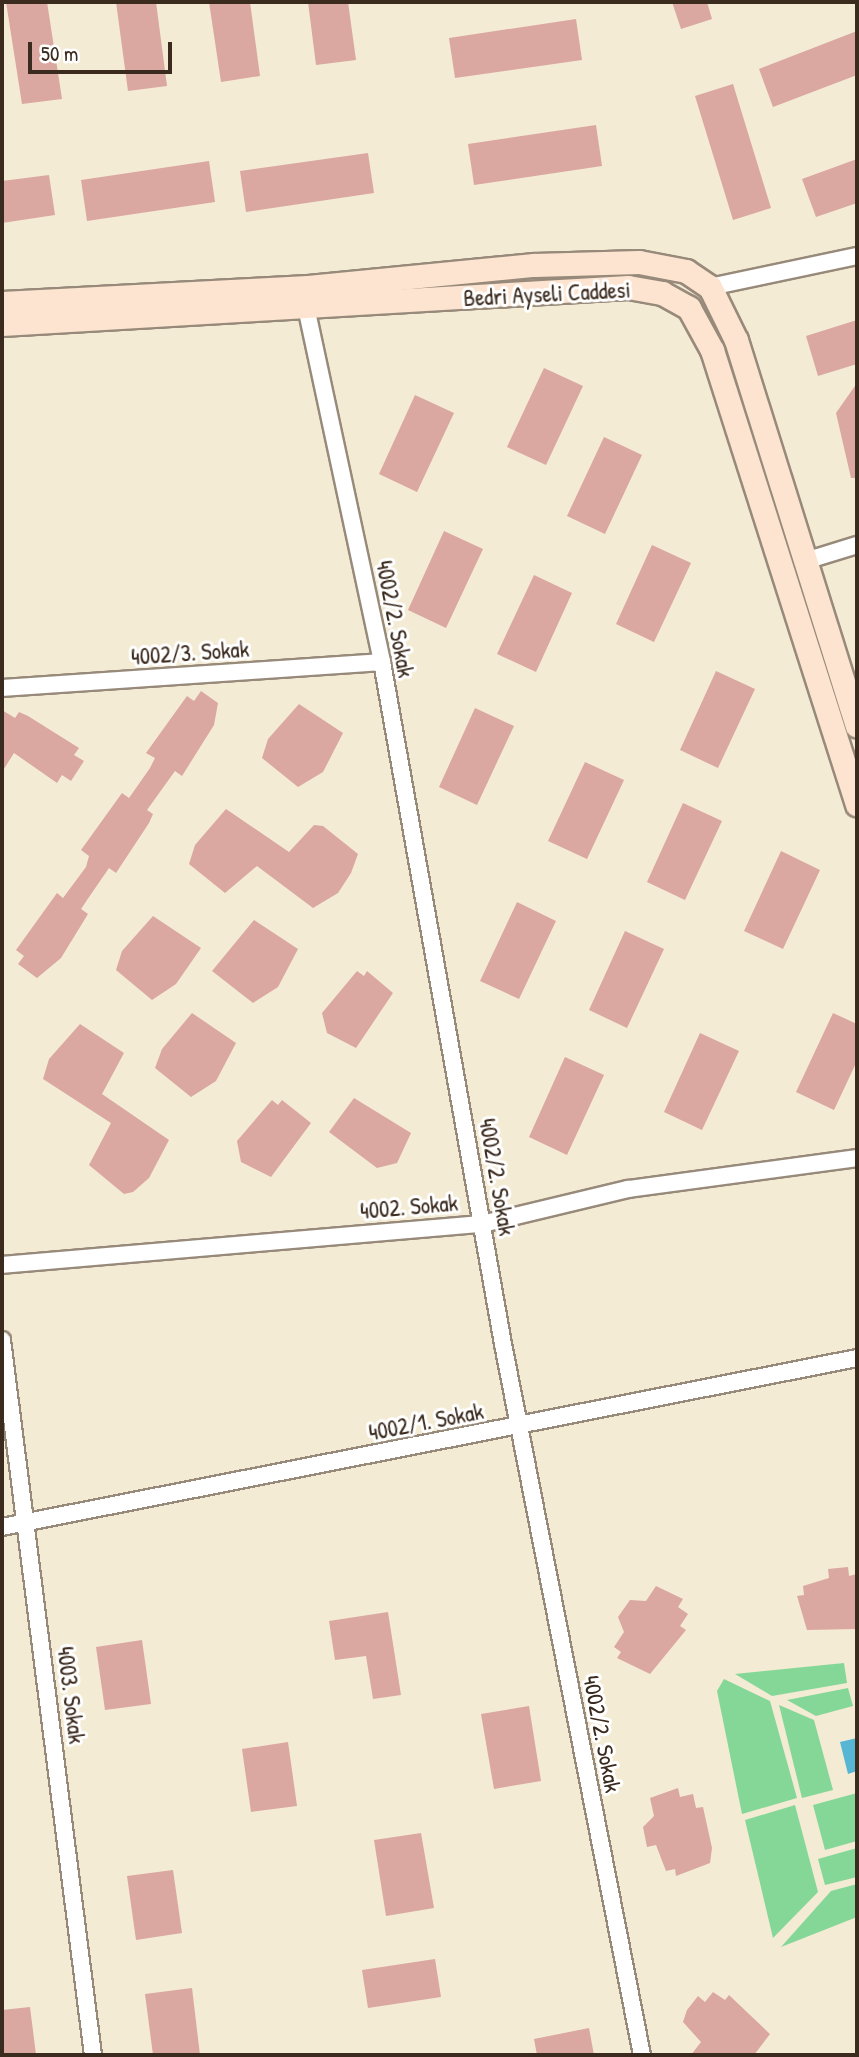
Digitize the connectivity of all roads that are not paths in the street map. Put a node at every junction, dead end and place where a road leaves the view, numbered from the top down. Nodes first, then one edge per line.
1 (857, 256) edge
2 (710, 287) junction
3 (2, 303) edge
4 (306, 307) junction
5 (2, 324) edge
6 (857, 545) edge
7 (805, 561) junction
8 (382, 662) junction
9 (2, 688) edge
10 (857, 725) edge
11 (857, 804) edge
12 (857, 1158) edge
13 (482, 1224) junction
14 (2, 1265) edge
15 (2, 1340) edge
16 (857, 1358) edge
17 (519, 1427) junction
18 (27, 1522) junction
19 (2, 1527) edge
20 (93, 2055) edge
21 (642, 2055) edge

1 - 2 street
2 - 3 main road, Bedri Ayseli Caddesi
2 - 7 main road
4 - 5 main road, Bedri Ayseli Caddesi
4 - 8 street, 4002/2. Sokak
4 - 11 main road, Bedri Ayseli Caddesi
6 - 7 street
7 - 10 main road
8 - 9 street, 4002/3. Sokak
8 - 13 street, 4002/2. Sokak
12 - 13 street, 4002. Sokak
13 - 14 street, 4002. Sokak
13 - 17 street, 4002/2. Sokak
15 - 18 street, 4003. Sokak
16 - 17 street, 4002/1. Sokak
17 - 18 street, 4002/1. Sokak
17 - 21 street, 4002/2. Sokak
18 - 19 street, 4002/1. Sokak
18 - 20 street, 4003. Sokak

